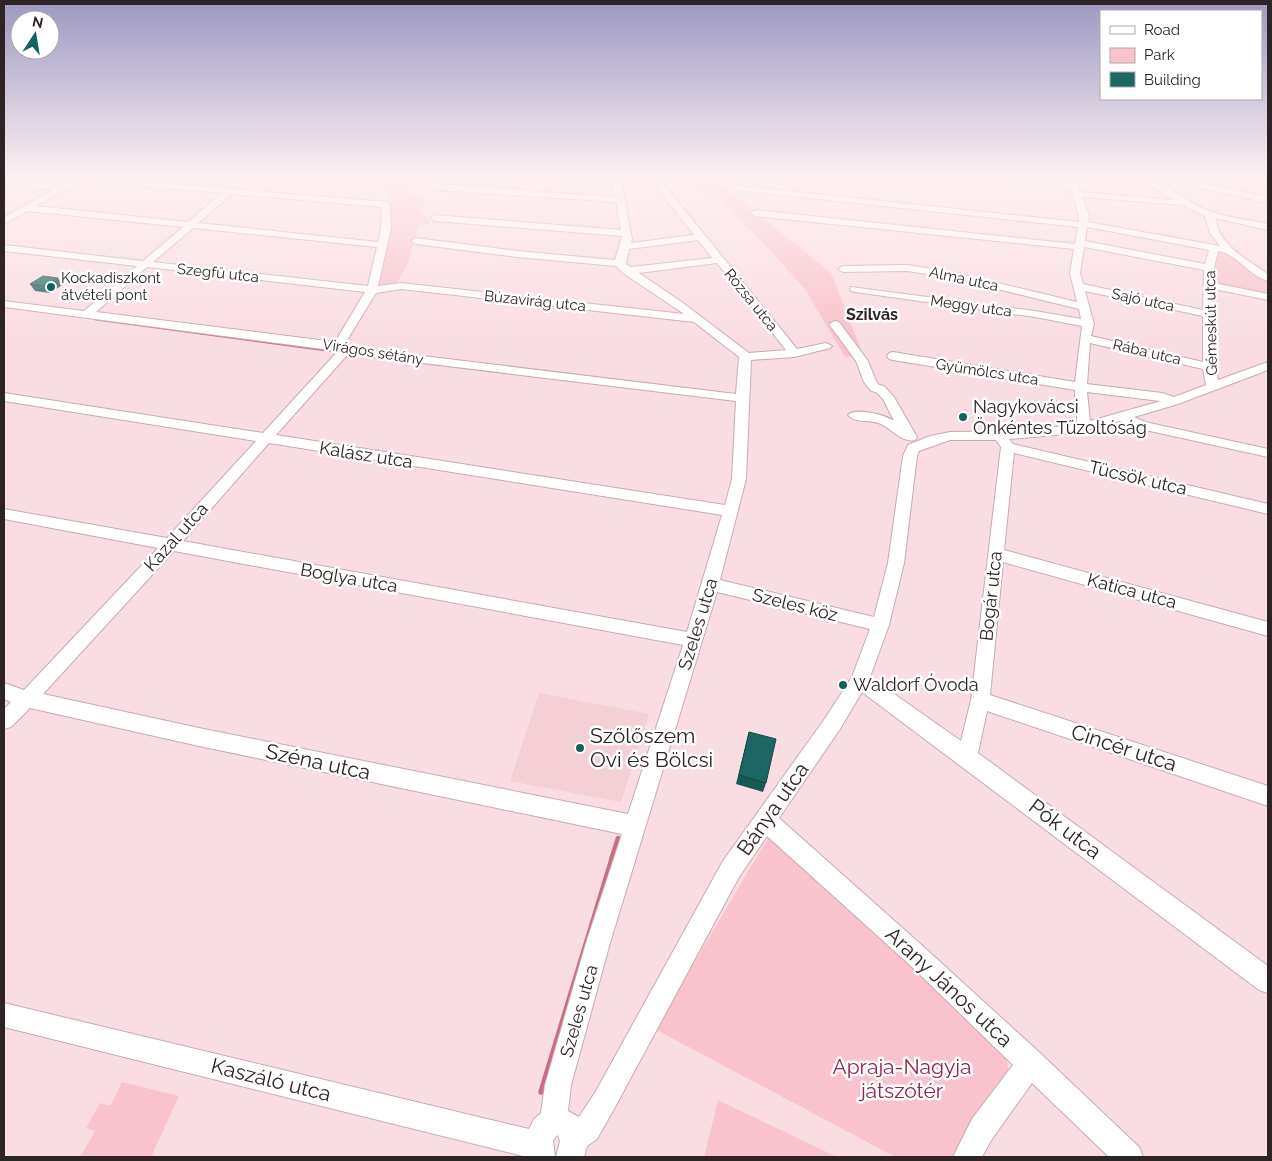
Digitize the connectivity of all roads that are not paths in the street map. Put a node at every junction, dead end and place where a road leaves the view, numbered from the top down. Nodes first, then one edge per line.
1 (186, 230) edge
2 (241, 230) edge
3 (384, 230) edge
4 (589, 230) edge
5 (696, 230) edge
6 (929, 230) edge
7 (1083, 230) edge
8 (1117, 230) edge
9 (1214, 230) edge
10 (625, 233) joint
11 (701, 236) junction
12 (416, 241) dead end
13 (383, 245) junction
14 (1080, 245) junction
15 (626, 246) junction
16 (4, 248) edge
17 (1214, 248) junction
18 (1230, 250) junction
19 (718, 260) junction
20 (144, 265) junction
21 (624, 267) junction
22 (1209, 268) junction
23 (843, 269) dead end
24 (1268, 278) edge
25 (1210, 285) junction
26 (1077, 286) junction
27 (855, 289) dead end
28 (372, 290) junction
29 (1268, 297) edge
30 (4, 304) edge
31 (1083, 307) junction
32 (87, 314) junction
33 (1208, 314) junction
34 (697, 319) junction
35 (836, 324) dead end
36 (1088, 324) junction
37 (1085, 338) junction
38 (826, 346) dead end
39 (341, 348) junction
40 (794, 353) junction
41 (893, 356) dead end
42 (746, 357) junction
43 (1268, 366) edge
44 (1209, 367) junction
45 (1081, 387) junction
46 (1213, 387) junction
47 (4, 397) edge
48 (742, 398) junction
49 (1174, 401) junction
50 (854, 415) dead end
51 (1121, 416) junction
52 (1085, 427) junction
53 (264, 439) junction
54 (1004, 441) junction
55 (911, 447) junction
56 (1268, 452) edge
57 (1268, 509) edge
58 (729, 511) junction
59 (4, 514) edge
60 (170, 545) junction
61 (996, 554) junction
62 (711, 584) junction
63 (880, 625) junction
64 (1268, 629) edge
65 (694, 640) junction
66 (860, 680) junction
67 (4, 691) edge
68 (27, 699) junction
69 (980, 700) junction
70 (4, 721) edge
71 (967, 757) junction
72 (1268, 796) edge
73 (765, 820) junction
74 (634, 826) junction
75 (1268, 981) edge
76 (4, 1015) edge
77 (1031, 1062) junction
78 (553, 1121) junction
79 (572, 1148) edge
80 (540, 1151) edge
81 (967, 1157) edge
82 (1129, 1157) edge

1 - 20 street
2 - 13 street
3 - 13 street
4 - 10 street
5 - 11 street, Rózsa utca
6 - 14 street
7 - 14 street
8 - 17 street
9 - 18 street, Gémeskút utca
10 - 15 street
11 - 15 street
11 - 19 street, Rózsa utca
12 - 21 street
13 - 28 street
14 - 22 street
14 - 26 street
15 - 21 street
16 - 20 street, Szegfű utca
17 - 18 street, Gémeskút utca
17 - 22 street, Gémeskút utca
18 - 24 street
19 - 21 street
19 - 40 street, Rózsa utca
20 - 28 street, Szegfű utca
20 - 32 street
21 - 34 street
22 - 25 street, Gémeskút utca
23 - 31 street, Alma utca
25 - 29 street
25 - 33 street, Gémeskút utca
26 - 31 street
26 - 33 street, Sajó utca
27 - 36 street, Meggy utca
28 - 34 street, Búzavirág utca
28 - 39 street
30 - 32 street, Virágos sétány
31 - 36 street
32 - 39 street, Virágos sétány
33 - 44 street, Gémeskút utca
34 - 42 street
35 - 55 street
36 - 37 street
37 - 44 street, Rába utca
37 - 45 street
38 - 40 street
39 - 48 street, Virágos sétány
39 - 53 street, Kazal utca
40 - 42 street
41 - 45 street, Gyümölcs utca
42 - 48 street, Szeles utca
43 - 46 street
44 - 46 street, Gémeskút utca
45 - 49 street, Gyümölcs utca
45 - 52 street
46 - 49 street
47 - 53 street, Kalász utca
48 - 58 street, Szeles utca
49 - 51 street
50 - 55 street
51 - 52 street
51 - 56 street
52 - 54 street
53 - 58 street, Kalász utca
53 - 60 street, Kazal utca
54 - 55 street
54 - 57 street, Tücsök utca
54 - 61 street, Bogár utca
55 - 63 street, Bánya utca
58 - 62 street, Szeles utca
59 - 60 street, Boglya utca
60 - 65 street, Boglya utca
60 - 68 street, Kazal utca
61 - 64 street, Katica utca
61 - 69 street, Bogár utca
62 - 63 street, Szeles köz
62 - 65 street, Szeles utca
63 - 66 street, Bánya utca
65 - 74 street, Szeles utca
66 - 71 street, Pók utca
66 - 73 street, Bánya utca
67 - 68 street, Széna utca
68 - 70 street, Kazal utca
68 - 74 street, Széna utca
69 - 71 street, Bogár utca
69 - 72 street, Cincér utca
71 - 75 street, Pók utca
73 - 77 street, Arany János utca
73 - 79 street, Bánya utca
74 - 78 street, Szeles utca
76 - 80 street, Kaszáló utca
77 - 81 street
77 - 82 street, Arany János utca
78 - 79 street
78 - 80 street, Szeles utca

